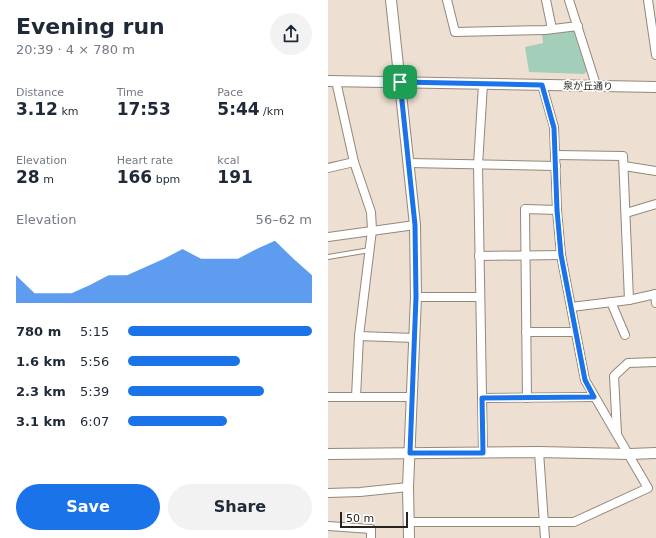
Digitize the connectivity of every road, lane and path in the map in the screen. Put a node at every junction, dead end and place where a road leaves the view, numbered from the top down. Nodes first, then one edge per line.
1 (391, 0) edge
2 (448, 0) edge
3 (546, 0) edge
4 (569, 0) edge
5 (648, 0) edge
6 (578, 26) junction
7 (552, 29) junction
8 (656, 55) edge
9 (332, 81) edge
10 (400, 82) junction
11 (483, 84) junction
12 (542, 85) junction
13 (596, 85) junction
14 (656, 87) edge
15 (556, 155) junction
16 (354, 162) junction
17 (409, 163) junction
18 (478, 165) junction
19 (556, 166) junction
20 (624, 166) junction
21 (328, 168) edge
22 (655, 173) edge
23 (656, 204) edge
24 (557, 210) junction
25 (626, 213) junction
26 (415, 225) junction
27 (372, 230) junction
28 (328, 237) edge
29 (370, 250) junction
30 (561, 255) junction
31 (479, 256) junction
32 (525, 256) junction
33 (328, 257) edge
34 (416, 297) junction
35 (480, 297) junction
36 (656, 297) edge
37 (629, 300) junction
38 (611, 302) junction
39 (570, 307) junction
40 (526, 332) junction
41 (575, 332) junction
42 (625, 335) dead end
43 (359, 336) junction
44 (414, 338) junction
45 (656, 362) edge
46 (328, 397) edge
47 (356, 397) junction
48 (411, 397) junction
49 (594, 397) junction
50 (482, 398) junction
51 (527, 398) junction
52 (617, 434) junction
53 (539, 452) junction
54 (410, 453) junction
55 (483, 453) junction
56 (656, 453) edge
57 (328, 454) edge
58 (630, 454) junction
59 (408, 487) junction
60 (328, 493) edge
61 (409, 522) junction
62 (544, 522) junction
63 (328, 526) edge
64 (371, 538) edge
65 (410, 538) edge
66 (544, 538) edge

1 - 10 street
2 - 7 street
3 - 7 street
4 - 6 street
5 - 8 street
6 - 7 street
6 - 13 street
9 - 10 street, 泉が丘通り
9 - 16 street
10 - 11 street, 泉が丘通り
10 - 17 street
11 - 12 street, 泉が丘通り
11 - 18 street
12 - 13 street, 泉が丘通り
12 - 15 street
13 - 14 street, 泉が丘通り
15 - 19 street
15 - 20 street
16 - 21 street
16 - 27 street
17 - 18 street
17 - 26 street
18 - 19 street
18 - 31 street
19 - 24 street
20 - 22 street
20 - 25 street
23 - 25 street
24 - 30 street
24 - 32 street
25 - 37 street
26 - 27 street
26 - 34 street
27 - 28 street
27 - 29 street
29 - 33 lane
29 - 43 street
30 - 32 street
30 - 39 street
31 - 32 street
31 - 35 street
32 - 40 street
34 - 35 street
34 - 44 street
35 - 50 street
36 - 37 street
37 - 38 street
38 - 39 street
38 - 42 street
39 - 41 street
40 - 41 street
40 - 51 street
41 - 49 street
43 - 44 street
43 - 47 street
44 - 48 street
45 - 52 street
46 - 47 street
47 - 48 street
48 - 54 street
49 - 51 street
49 - 52 street
50 - 51 street
50 - 55 street
52 - 58 street
53 - 55 street
53 - 58 street
53 - 62 street
54 - 55 street
54 - 57 street
54 - 59 street
56 - 58 street
58 - 62 street
59 - 60 street
59 - 61 street
61 - 62 street
61 - 65 street
62 - 66 street
63 - 64 street

